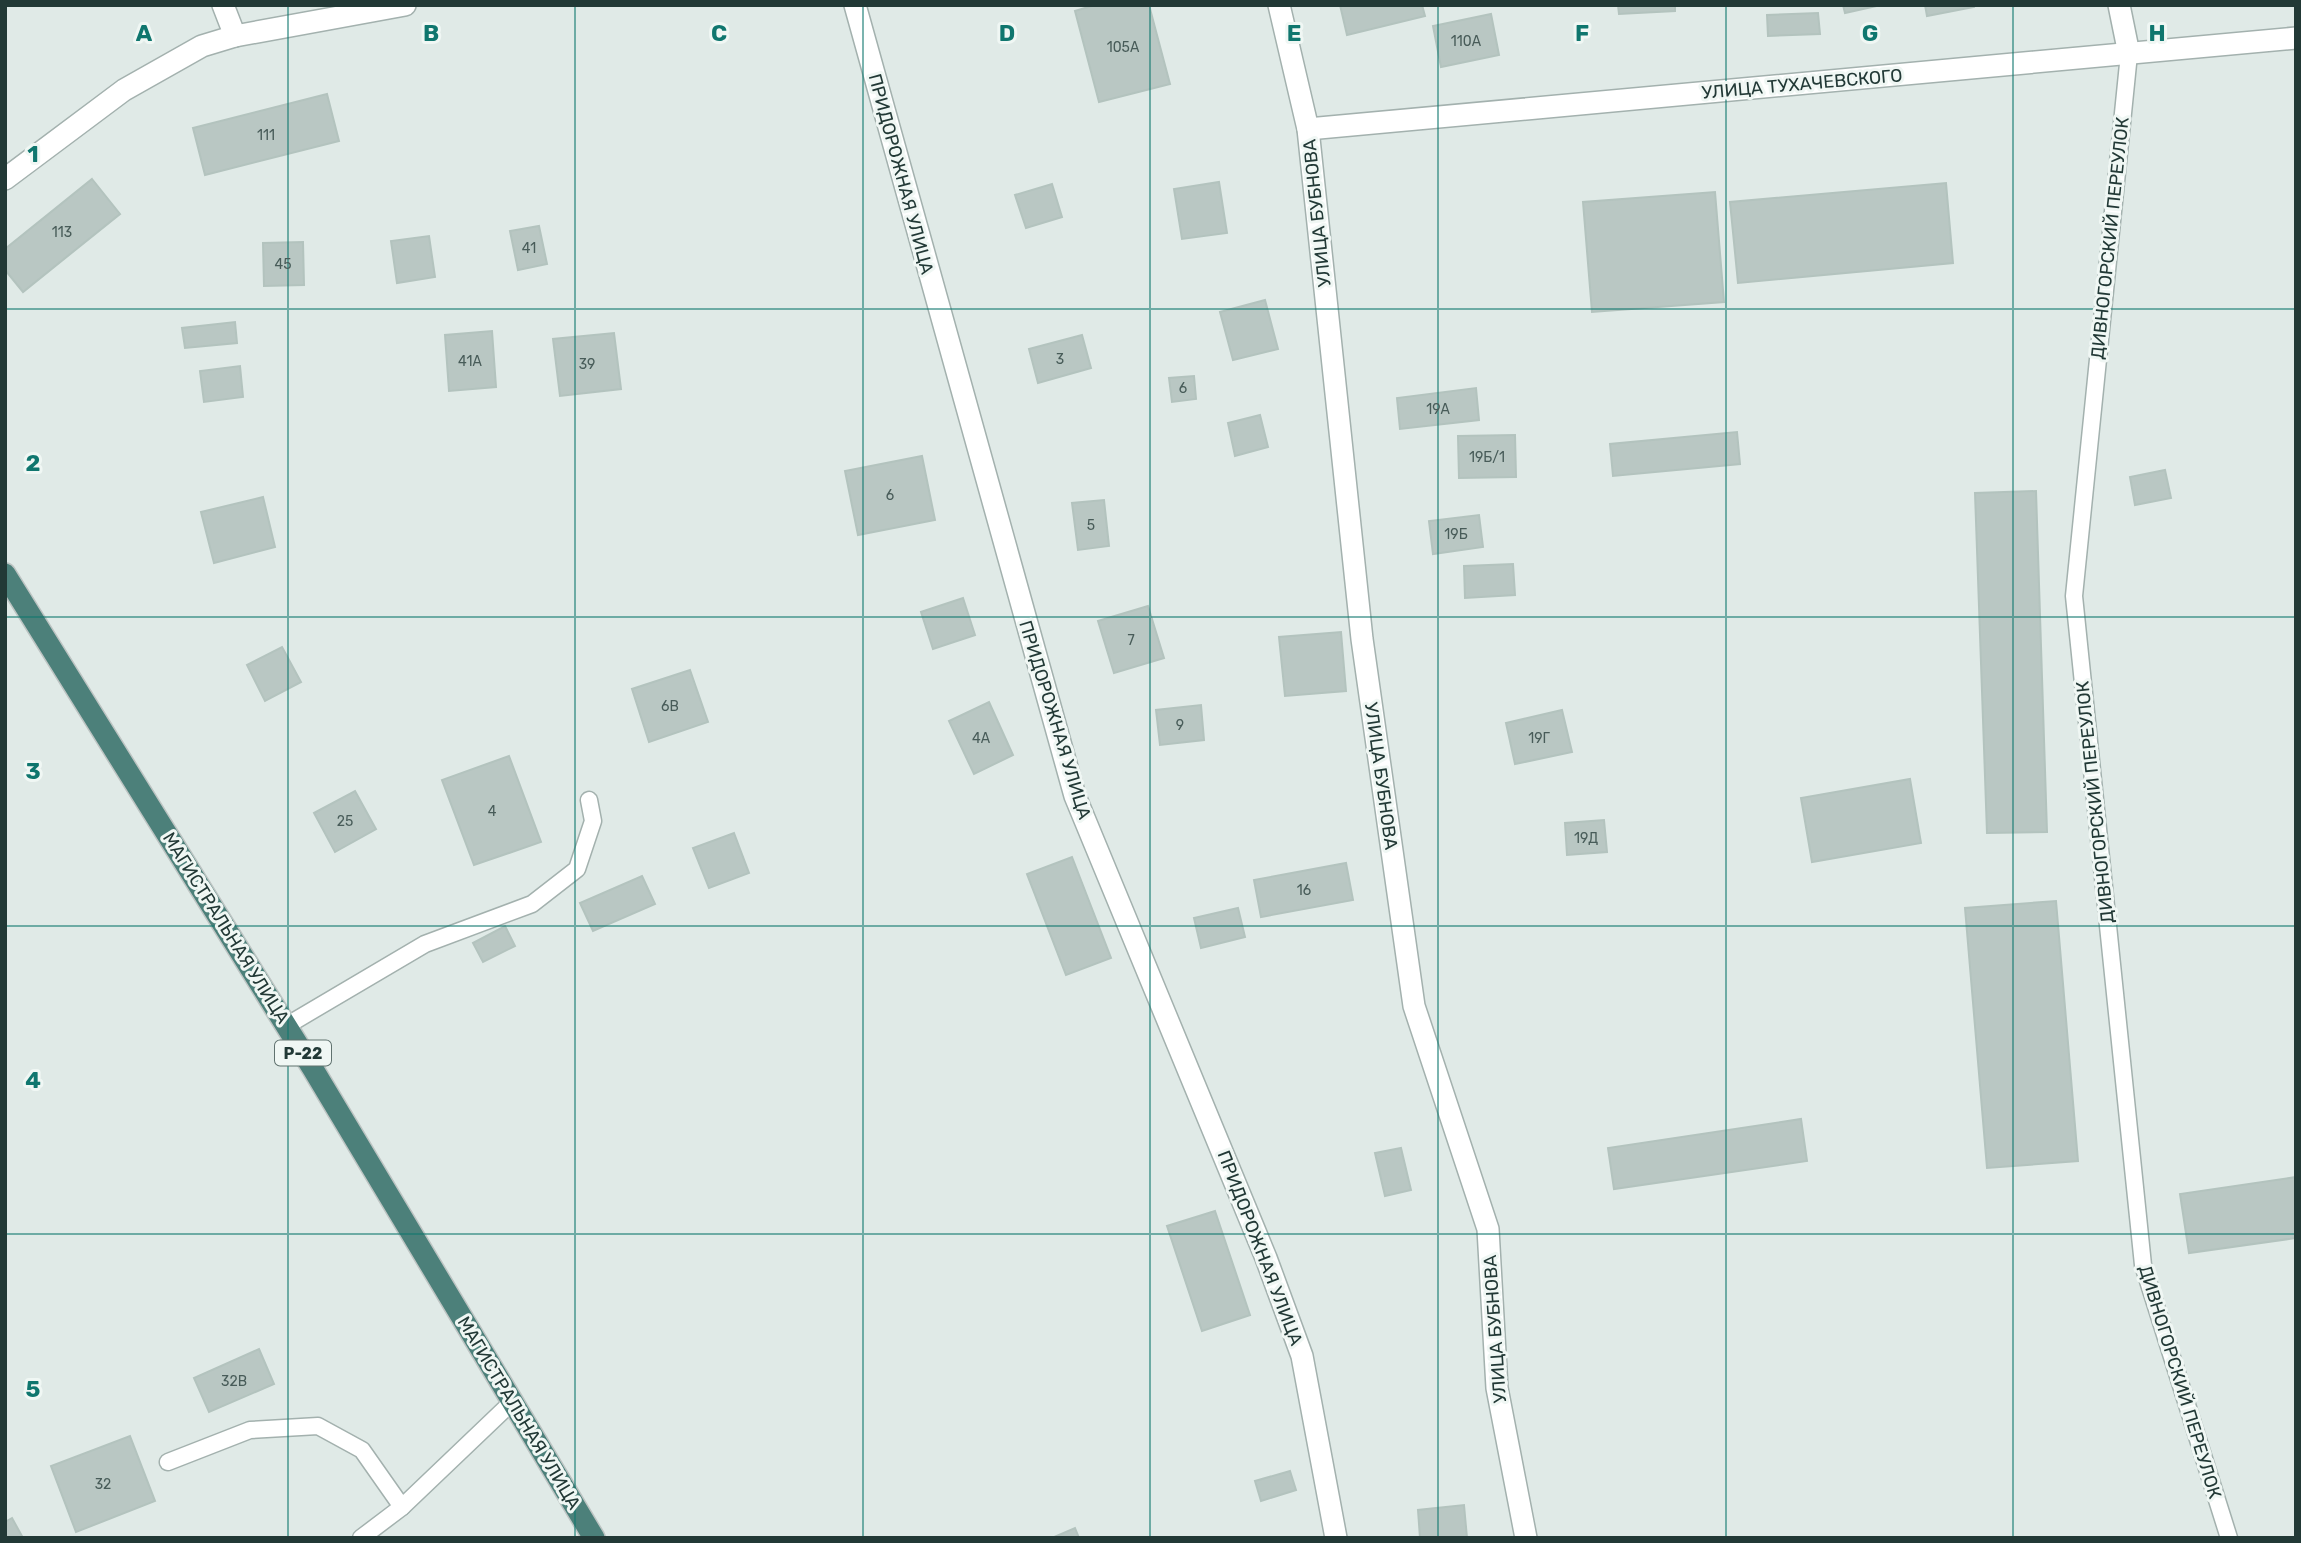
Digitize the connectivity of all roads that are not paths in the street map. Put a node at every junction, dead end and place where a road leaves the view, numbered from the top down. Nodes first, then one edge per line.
1 (223, 5) edge
2 (405, 5) edge
3 (855, 5) edge
4 (1279, 5) edge
5 (2119, 5) edge
6 (235, 37) junction
7 (2296, 38) edge
8 (2129, 54) junction
9 (1308, 129) junction
10 (5, 179) edge
11 (5, 574) edge
12 (589, 800) dead end
13 (286, 1026) junction
14 (512, 1402) junction
15 (168, 1462) dead end
16 (402, 1507) junction
17 (361, 1538) edge
18 (594, 1538) edge
19 (1336, 1538) edge
20 (1526, 1538) edge
21 (2229, 1538) edge

1 - 6 street
2 - 6 street
3 - 19 street, ПРИДОРОЖНАЯ УЛИЦА
4 - 9 street, УЛИЦА БУБНОВА
5 - 8 street
6 - 10 street
7 - 8 street, УЛИЦА ТУХАЧЕВСКОГО
8 - 9 street, УЛИЦА ТУХАЧЕВСКОГО
8 - 21 lane, ДИВНОГОРСКИЙ ПЕРЕУЛОК
9 - 20 street, УЛИЦА БУБНОВА
11 - 13 highway, МАГИСТРАЛЬНАЯ УЛИЦА / Р-22
12 - 13 lane
13 - 14 highway, МАГИСТРАЛЬНАЯ УЛИЦА / Р-22
14 - 16 lane
14 - 18 highway, МАГИСТРАЛЬНАЯ УЛИЦА / Р-22
15 - 16 lane
16 - 17 lane

